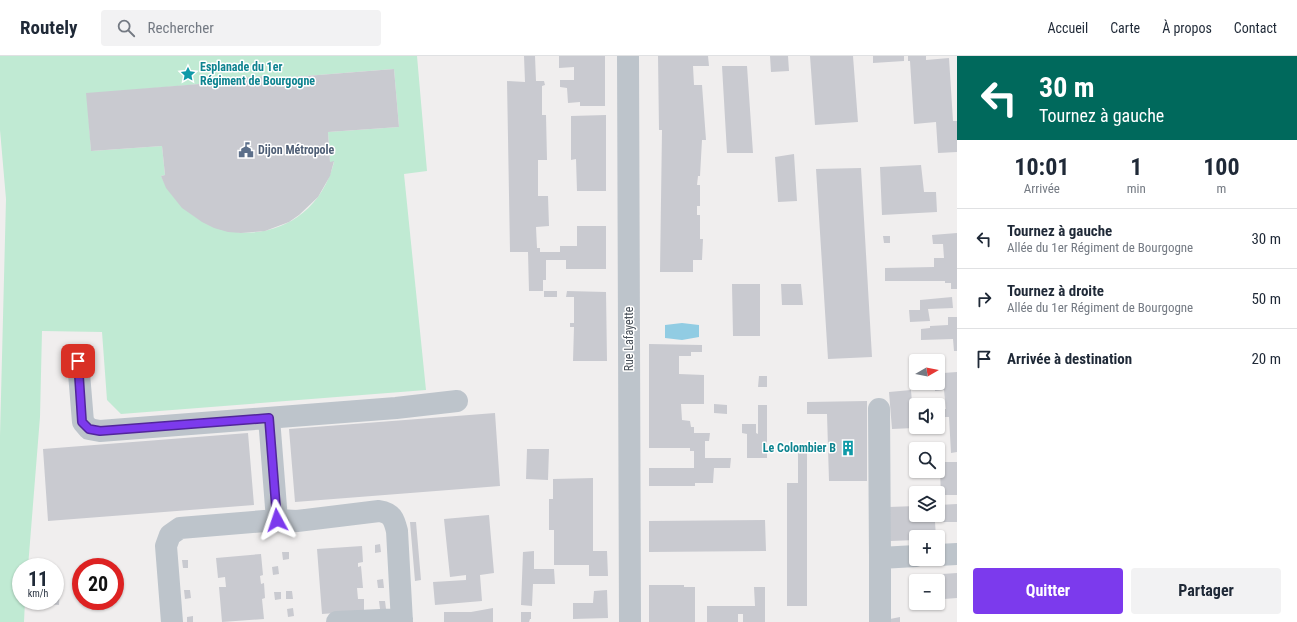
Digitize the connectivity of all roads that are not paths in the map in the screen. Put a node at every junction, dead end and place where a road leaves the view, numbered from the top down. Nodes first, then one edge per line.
1 (628, 56) edge
2 (78, 361) dead end
3 (457, 401) dead end
4 (879, 409) dead end
5 (269, 418) junction
6 (277, 520) junction
7 (957, 554) edge
8 (945, 555) edge
9 (909, 556) edge
10 (880, 558) junction
11 (402, 620) edge
12 (172, 622) edge
13 (337, 622) edge
14 (630, 622) edge
15 (880, 622) edge

1 - 14 street, Rue Lafayette
2 - 5 street
3 - 5 street
4 - 10 street
5 - 6 street
6 - 11 street
6 - 12 street
7 - 8 street
9 - 10 street
10 - 15 street
11 - 13 street

